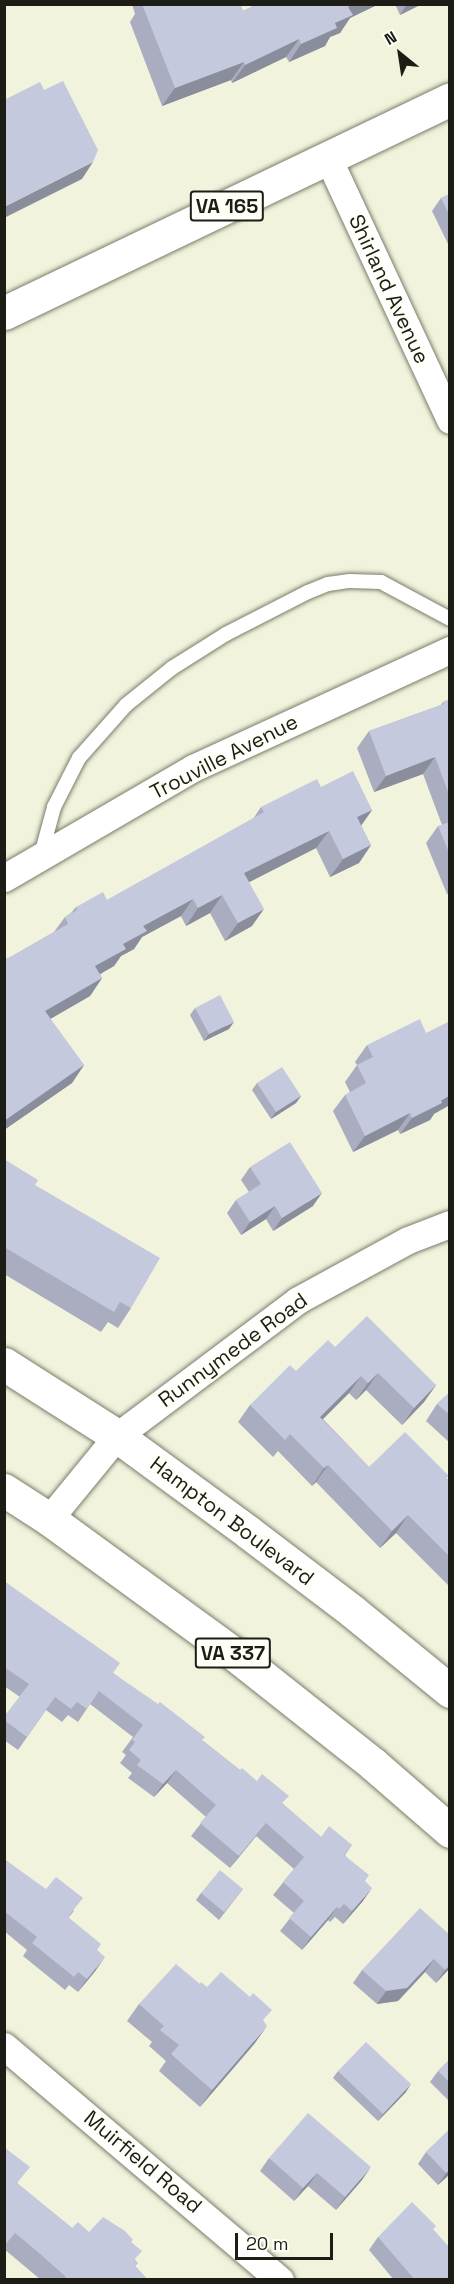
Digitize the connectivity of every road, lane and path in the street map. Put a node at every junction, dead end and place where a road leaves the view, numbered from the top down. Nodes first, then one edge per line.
1 (450, 99) edge
2 (328, 158) junction
3 (4, 313) edge
4 (450, 420) edge
5 (450, 619) edge
6 (450, 650) edge
7 (40, 857) junction
8 (4, 878) edge
9 (450, 1224) edge
10 (4, 1364) edge
11 (117, 1436) junction
12 (4, 1490) edge
13 (49, 1519) junction
14 (450, 1691) edge
15 (450, 1831) edge
16 (4, 2046) edge
17 (280, 2280) edge

1 - 2 main road, VA 165
2 - 3 main road, VA 165
2 - 4 street, Shirland Avenue
5 - 7 lane
6 - 7 street, Trouville Avenue
7 - 8 street, Trouville Avenue
9 - 11 street, Runnymede Road
10 - 11 main road, Hampton Boulevard
11 - 13 street, Runnymede Road
11 - 14 main road, Hampton Boulevard
12 - 13 main road, VA 337
13 - 15 main road, VA 337
16 - 17 street, Muirfield Road

